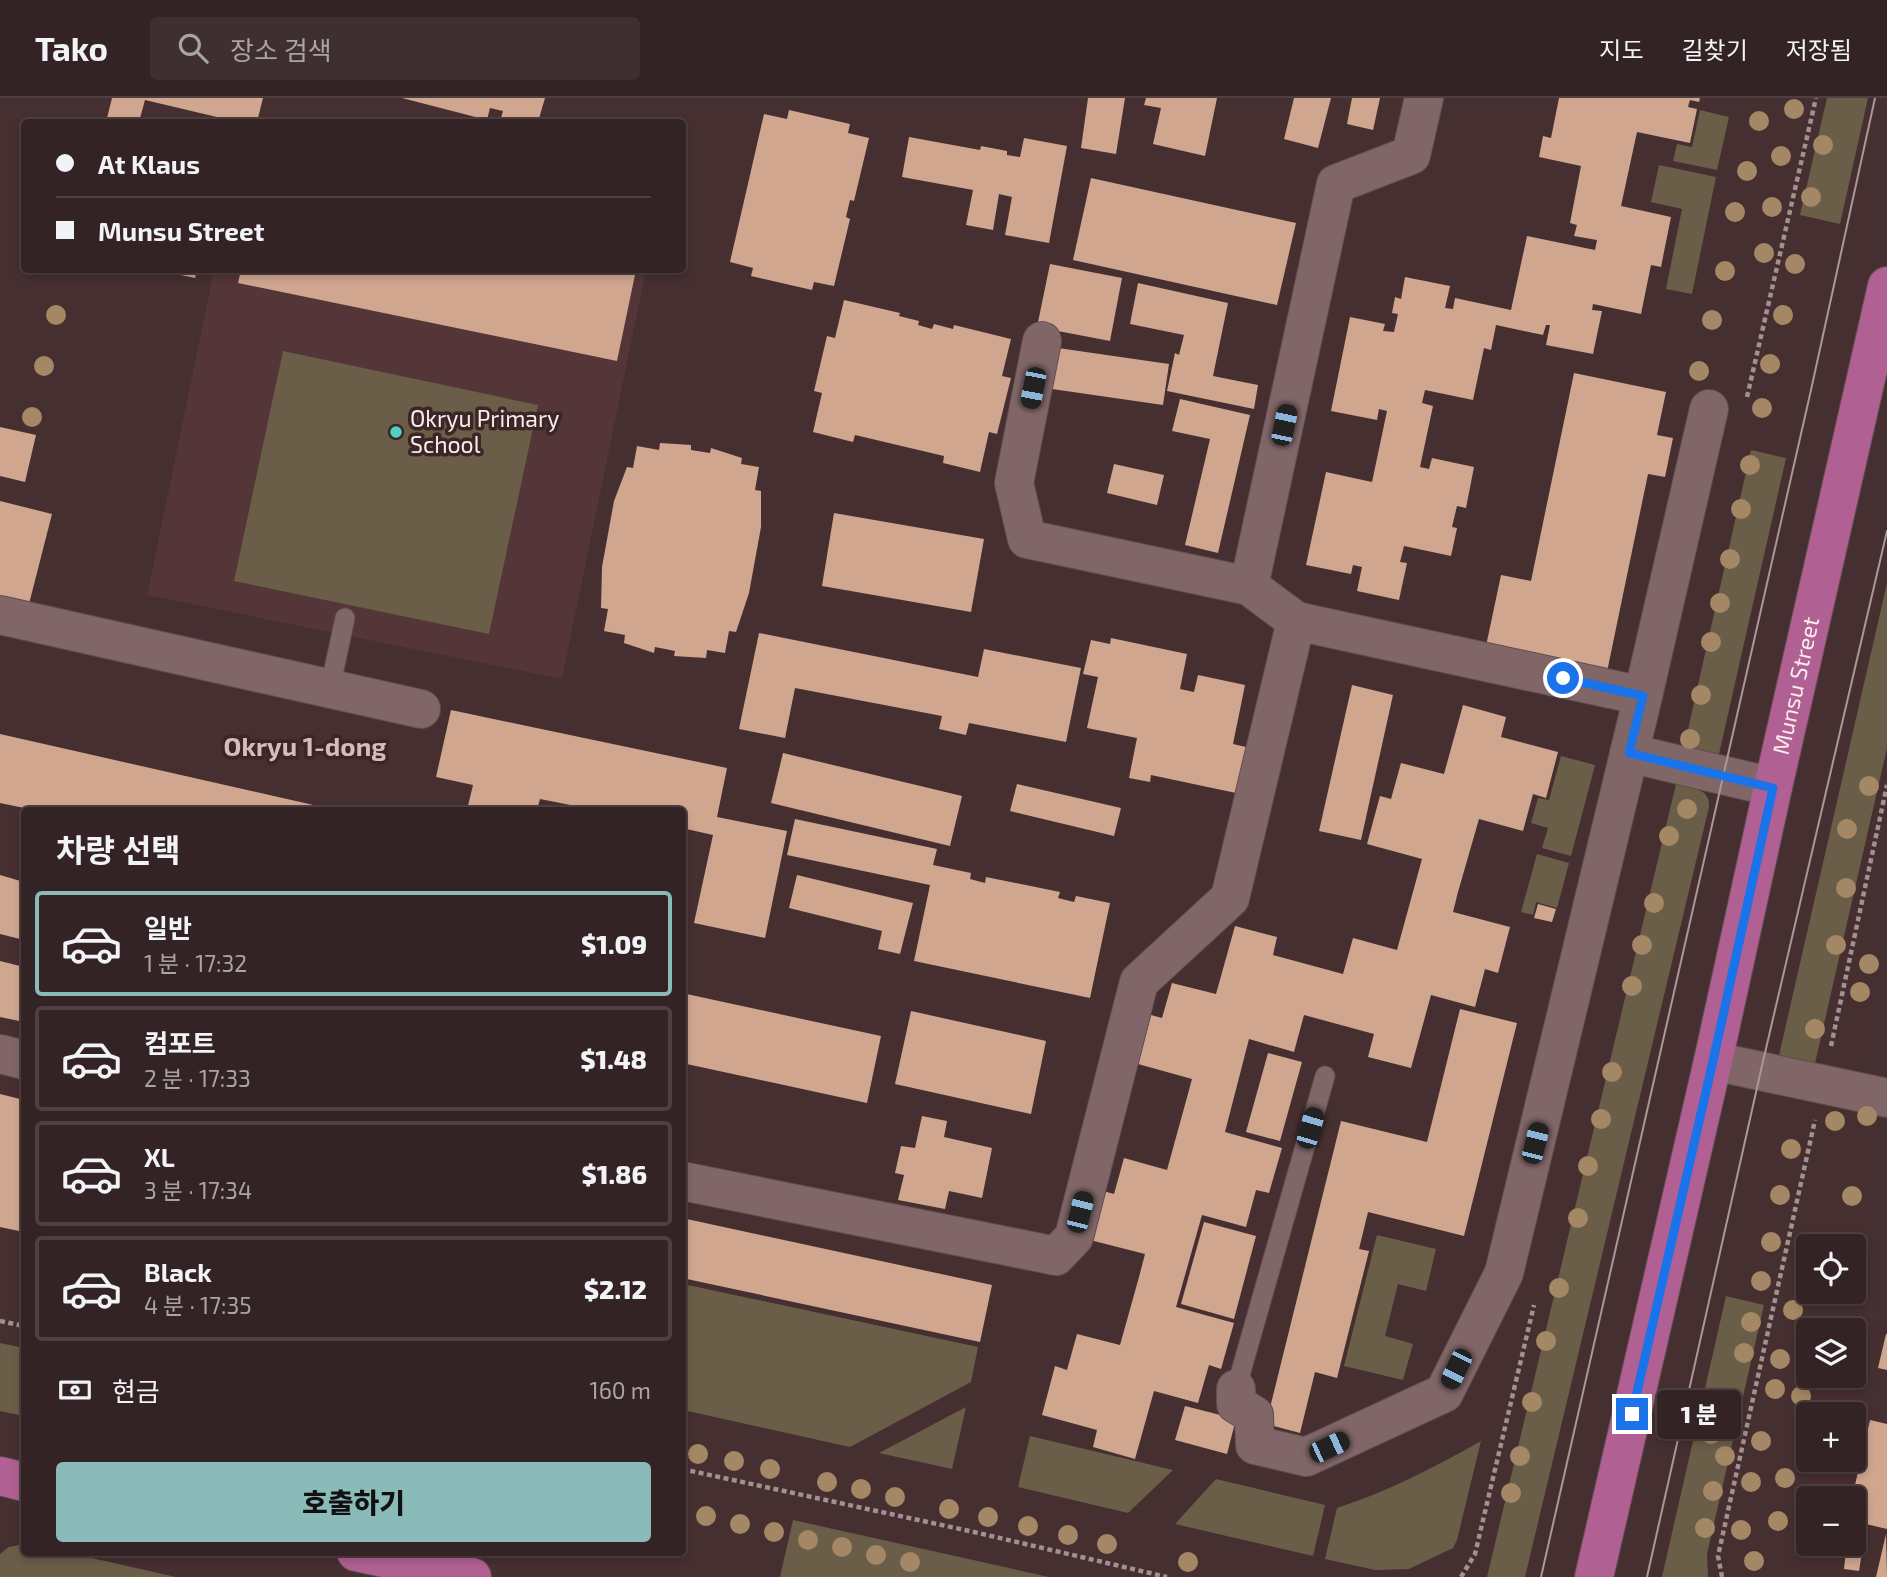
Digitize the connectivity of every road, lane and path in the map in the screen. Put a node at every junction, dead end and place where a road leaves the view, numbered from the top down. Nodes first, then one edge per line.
1 (1424, 98) edge
2 (1887, 286) edge
3 (1042, 341) dead end
4 (1709, 409) dead end
5 (1249, 586) junction
6 (0, 615) edge
7 (345, 618) dead end
8 (1296, 621) junction
9 (330, 688) junction
10 (1643, 696) junction
11 (421, 709) dead end
12 (1629, 753) junction
13 (1887, 785) edge
14 (1773, 788) junction
15 (0, 1054) edge
16 (21, 1059) edge
17 (1713, 1061) junction
18 (1325, 1076) dead end
19 (1823, 1085) junction
20 (1887, 1098) edge
21 (686, 1182) edge
22 (0, 1321) edge
23 (21, 1325) edge
24 (1237, 1389) joint
25 (686, 1470) edge
26 (0, 1476) edge
27 (21, 1481) edge
28 (375, 1556) edge
29 (472, 1577) edge
30 (1167, 1577) edge
31 (1594, 1577) edge
32 (1722, 1577) edge

1 - 5 street
2 - 14 main road, Munsu Street
3 - 5 street
4 - 10 street
5 - 8 street
6 - 9 street
7 - 9 lane
8 - 10 street
8 - 21 street
9 - 11 street
10 - 12 street
12 - 14 street
12 - 24 street
13 - 19 path
14 - 17 main road, Munsu Street
15 - 16 street
17 - 19 street
17 - 31 main road, Munsu Street
18 - 24 lane
19 - 20 street
19 - 32 path
22 - 23 path
25 - 30 path
26 - 27 main road
28 - 29 main road

